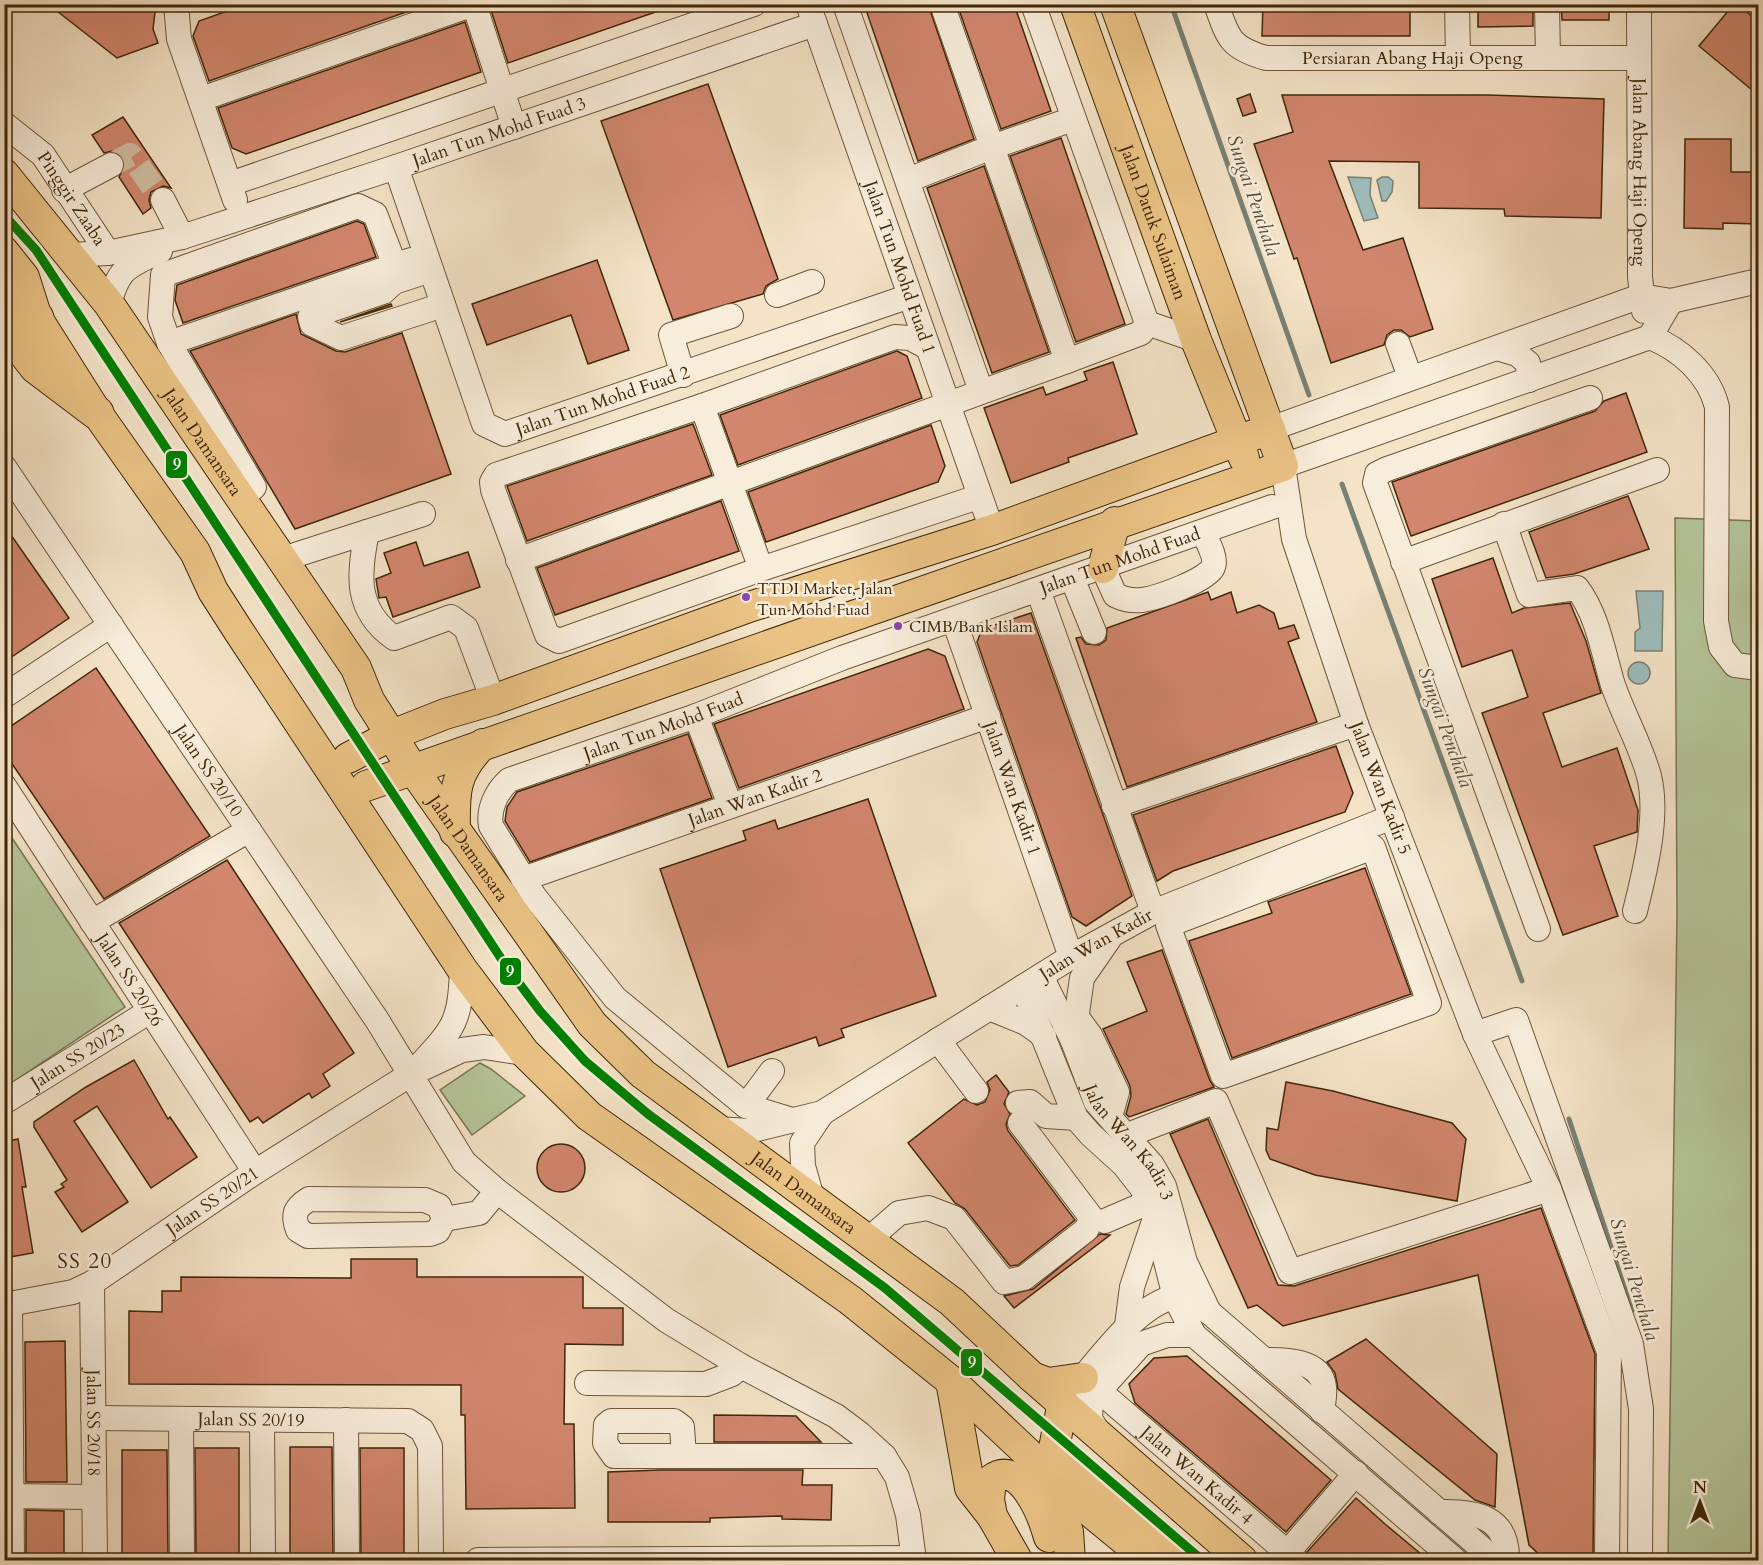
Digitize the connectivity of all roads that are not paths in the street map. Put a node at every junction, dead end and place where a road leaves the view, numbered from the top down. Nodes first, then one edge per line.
1 (198, 4) edge
2 (474, 4) edge
3 (754, 4) edge
4 (844, 4) edge
5 (942, 4) edge
6 (1033, 4) edge
7 (1075, 4) edge
8 (1115, 4) edge
9 (1216, 4) edge
10 (1457, 4) edge
11 (1547, 4) edge
12 (1639, 4) edge
13 (176, 9) edge
14 (812, 14) edge
15 (1458, 58) junction
16 (1548, 58) junction
17 (1639, 58) junction
18 (871, 81) junction
19 (503, 90) junction
20 (839, 92) junction
21 (201, 99) junction
22 (1073, 119) junction
23 (4, 124) edge
24 (514, 127) junction
25 (992, 147) junction
26 (111, 165) tunnel mouth
27 (396, 167) junction
28 (4, 174) edge
29 (908, 180) junction
30 (230, 184) junction
31 (64, 189) junction
32 (163, 200) tunnel mouth
33 (242, 216) junction
34 (177, 250) junction
35 (4, 252) edge
36 (108, 253) junction
37 (71, 255) junction
38 (429, 263) junction
39 (395, 266) junction
40 (1758, 281) edge
41 (812, 282) dead end
42 (4, 288) edge
43 (777, 295) dead end
44 (910, 296) junction
45 (1641, 296) junction
46 (1671, 301) junction
47 (109, 304) junction
48 (443, 305) junction
49 (731, 316) dead end
50 (37, 318) junction
51 (1147, 323) junction
52 (4, 326) edge
53 (1650, 338) junction
54 (1196, 340) junction
55 (169, 343) junction
56 (1398, 344) dead end
57 (927, 346) junction
58 (1497, 348) junction
59 (735, 357) junction
60 (1067, 361) junction
61 (683, 375) junction
62 (1410, 377) junction
63 (1529, 380) junction
64 (1214, 386) junction
65 (645, 387) junction
66 (746, 391) junction
67 (981, 391) junction
68 (1590, 398) dead end
69 (948, 405) junction
70 (702, 406) junction
71 (97, 413) junction
72 (657, 422) junction
73 (1270, 429) junction
74 (1374, 434) junction
75 (1236, 440) junction
76 (1193, 456) junction
77 (1283, 465) junction
78 (4, 467) edge
79 (1387, 469) junction
80 (1657, 470) dead end
81 (1253, 477) junction
82 (729, 482) junction
83 (978, 497) junction
84 (241, 498) junction
85 (1272, 507) junction
86 (423, 514) dead end
87 (1504, 524) junction
88 (1106, 525) junction
89 (992, 530) junction
90 (367, 532) junction
91 (1203, 532) junction
92 (1294, 540) junction
93 (195, 552) junction
94 (283, 560) junction
95 (518, 560) junction
96 (1404, 562) junction
97 (1103, 568) junction
98 (762, 569) junction
99 (1072, 578) junction
100 (1038, 590) junction
101 (954, 620) junction
102 (111, 625) junction
103 (802, 632) junction
104 (1094, 632) dead end
105 (574, 638) junction
106 (842, 658) junction
107 (583, 666) junction
108 (356, 668) junction
109 (1758, 668) edge
110 (4, 696) edge
111 (493, 700) junction
112 (446, 714) junction
113 (696, 716) junction
114 (988, 716) junction
115 (1356, 724) junction
116 (392, 735) junction
117 (483, 744) junction
118 (348, 758) junction
119 (412, 768) junction
120 (4, 786) edge
121 (366, 786) junction
122 (730, 805) junction
123 (1114, 806) junction
124 (1392, 817) junction
125 (249, 830) junction
126 (455, 831) junction
127 (523, 879) junction
128 (1427, 909) junction
129 (1635, 911) dead end
130 (1153, 912) junction
131 (1399, 920) junction
132 (92, 921) junction
133 (1538, 929) dead end
134 (1112, 934) junction
135 (1442, 947) junction
136 (1071, 957) junction
137 (1413, 957) junction
138 (462, 969) junction
139 (1032, 981) junction
140 (989, 1008) junction
141 (150, 1011) junction
142 (1076, 1016) junction
143 (1475, 1034) junction
144 (1044, 1036) junction
145 (938, 1041) junction
146 (1073, 1041) junction
147 (525, 1053) junction
148 (772, 1071) dead end
149 (411, 1074) junction
150 (976, 1091) dead end
151 (4, 1102) edge
152 (746, 1106) junction
153 (822, 1113) junction
154 (1076, 1118) junction
155 (1110, 1118) junction
156 (792, 1120) junction
157 (717, 1129) junction
158 (1128, 1135) junction
159 (255, 1172) junction
160 (1549, 1189) junction
161 (497, 1191) junction
162 (812, 1198) junction
163 (1152, 1210) junction
164 (444, 1219) junction
165 (1105, 1221) dead end
166 (869, 1239) junction
167 (92, 1283) junction
168 (1175, 1298) junction
169 (7, 1304) edge
170 (1209, 1312) junction
171 (1127, 1325) junction
172 (1194, 1335) junction
173 (741, 1366) junction
174 (1032, 1377) junction
175 (951, 1381) junction
176 (587, 1383) dead end
177 (1092, 1383) junction
178 (1063, 1402) junction
179 (93, 1418) junction
180 (181, 1419) junction
181 (262, 1420) junction
182 (346, 1420) junction
183 (1103, 1440) junction
184 (684, 1456) dead end
185 (884, 1456) junction
186 (1050, 1462) junction
187 (1356, 1473) junction
188 (8, 1496) edge
189 (94, 1497) junction
190 (1087, 1509) junction
191 (1439, 1512) junction
192 (992, 1516) junction
193 (1291, 1557) edge
194 (863, 1559) edge
195 (914, 1559) edge
196 (12, 1560) edge
197 (94, 1560) edge
198 (182, 1560) edge
199 (263, 1560) edge
200 (346, 1560) edge
201 (431, 1560) edge
202 (478, 1560) edge
203 (672, 1560) edge
204 (762, 1560) edge
205 (1017, 1560) edge
206 (1056, 1560) edge
207 (1070, 1560) edge
208 (1126, 1560) edge
209 (1149, 1560) edge
210 (1177, 1560) edge
211 (1242, 1560) edge
212 (1455, 1560) edge
213 (1495, 1560) edge
214 (1507, 1560) edge
215 (1607, 1560) edge
216 (1640, 1560) edge

1 - 13 street
2 - 19 street
2 - 21 street
3 - 19 street
4 - 18 street
5 - 25 street
6 - 22 street
7 - 54 main road, Jalan Datuk Sulaiman
8 - 73 main road
9 - 15 street, Persiaran Abang Haji Openg
10 - 15 street
11 - 16 street
12 - 17 street, Jalan Abang Haji Openg
13 - 21 street
14 - 20 street, Jalan Tun Mohd Fuad 1
14 - 24 street, Jalan Tun Mohd Fuad 3
15 - 16 street, Persiaran Abang Haji Openg
16 - 17 street, Persiaran Abang Haji Openg
17 - 45 street, Jalan Abang Haji Openg
18 - 20 street
18 - 29 street
19 - 24 street
19 - 30 street
20 - 44 street, Jalan Tun Mohd Fuad 1
21 - 30 street
22 - 25 street
22 - 51 street
23 - 31 street, Pinggir Zaaba
24 - 27 street, Jalan Tun Mohd Fuad 3
25 - 29 street
25 - 60 street
26 - 31 street
27 - 33 street, Jalan Tun Mohd Fuad 3
27 - 38 street, Jalan Tun Mohd Fuad 2
28 - 37 main road, Jalan Damansara
29 - 67 street
30 - 33 street
31 - 36 street, Pinggir Zaaba
32 - 34 street
33 - 34 street, Jalan Tun Mohd Fuad 3
34 - 36 street, Jalan Tun Mohd Fuad 3
34 - 39 street
34 - 47 street, Jalan Tun Mohd Fuad 3
34 - 55 street
35 - 50 main road
36 - 37 street, Jalan Tun Mohd Fuad 3
37 - 47 main road, Jalan Damansara
38 - 39 street
38 - 48 street, Jalan Tun Mohd Fuad 2
38 - 48 street
39 - 55 street
40 - 46 street
41 - 43 street
42 - 50 highway
44 - 57 street, Jalan Tun Mohd Fuad 1
44 - 59 street, Jalan Tun Mohd Fuad 2
45 - 46 street
45 - 53 street, Jalan Abang Haji Openg
45 - 58 street
46 - 53 street
47 - 84 main road, Jalan Damansara
48 - 65 street, Jalan Tun Mohd Fuad 2
49 - 61 street
50 - 71 main road
51 - 54 street
51 - 60 street
52 - 71 highway
53 - 63 street, Jalan Tun Mohd Fuad
53 - 109 street
54 - 64 main road, Jalan Datuk Sulaiman
55 - 84 street
56 - 62 street
57 - 66 street, Jalan Tun Mohd Fuad 2
57 - 69 street, Jalan Tun Mohd Fuad 1
58 - 62 street
58 - 63 street
59 - 61 street, Jalan Tun Mohd Fuad 2
59 - 66 street
60 - 67 street
61 - 65 street, Jalan Tun Mohd Fuad 2
62 - 73 street
63 - 74 street, Jalan Tun Mohd Fuad
64 - 75 main road, Jalan Datuk Sulaiman
64 - 76 main road
65 - 72 street
66 - 70 street, Jalan Tun Mohd Fuad 2
67 - 69 street
68 - 79 street
69 - 82 street
69 - 83 street, Jalan Tun Mohd Fuad 1
70 - 72 street, Jalan Tun Mohd Fuad 2
70 - 82 street
71 - 93 main road
72 - 95 street, Jalan Tun Mohd Fuad 2
73 - 75 main road
73 - 77 main road
74 - 77 street, Jalan Tun Mohd Fuad
74 - 79 street
75 - 76 main road
75 - 81 main road, Jalan Datuk Sulaiman
76 - 89 main road
77 - 81 main road, Jalan Tun Mohd Fuad
77 - 92 street, Jalan Wan Kadir 5
78 - 102 street, Jalan SS 20/10
79 - 96 street
80 - 87 street
81 - 85 street, Jalan Wan Kadir 5
81 - 88 main road, Jalan Tun Mohd Fuad
82 - 95 street
82 - 98 street
83 - 89 street, Jalan Tun Mohd Fuad 1
83 - 98 street
84 - 94 main road, Jalan Damansara
85 - 91 street, Jalan Tun Mohd Fuad
85 - 92 street, Jalan Wan Kadir 5
86 - 90 street
87 - 96 street
87 - 129 street
88 - 89 main road
88 - 97 main road
88 - 103 main road, Jalan Tun Mohd Fuad
89 - 107 main road
90 - 94 street
90 - 111 street
91 - 97 street, Jalan Tun Mohd Fuad
91 - 97 street
92 - 115 street, Jalan Wan Kadir 5
93 - 118 main road
93 - 138 main road
94 - 108 main road, Jalan Damansara
95 - 105 street, Jalan Tun Mohd Fuad 2
96 - 133 street
97 - 99 street, Jalan Tun Mohd Fuad
98 - 105 street
99 - 100 street, Jalan Tun Mohd Fuad
99 - 104 street
100 - 101 street, Jalan Tun Mohd Fuad
100 - 123 street
101 - 106 street, Jalan Tun Mohd Fuad
101 - 114 street, Jalan Wan Kadir 1
102 - 110 street
102 - 125 street, Jalan SS 20/10
103 - 106 street
103 - 117 main road, Jalan Tun Mohd Fuad
105 - 107 street
106 - 113 street, Jalan Tun Mohd Fuad
107 - 111 main road
108 - 112 main road
108 - 116 main road, Jalan Damansara
111 - 112 main road
112 - 116 main road
113 - 122 street
113 - 127 street, Jalan Tun Mohd Fuad
114 - 122 street, Jalan Wan Kadir 2
114 - 136 street, Jalan Wan Kadir 1
115 - 123 street
115 - 124 street, Jalan Wan Kadir 5
116 - 118 main road
116 - 119 main road, Jalan Damansara
117 - 119 main road, Jalan Tun Mohd Fuad
117 - 126 main road
118 - 121 main road
119 - 121 main road, Jalan Tun Mohd Fuad
119 - 126 main road, Jalan Damansara
120 - 132 street, Jalan SS 20/26
121 - 147 main road
122 - 127 street, Jalan Wan Kadir 2
123 - 130 street
124 - 128 street, Jalan Wan Kadir 5
124 - 130 street, Jalan Wan Kadir
125 - 132 street
125 - 149 street, Jalan SS 20/10
126 - 157 main road, Jalan Damansara
127 - 152 street, Jalan Tun Mohd Fuad
128 - 131 street
128 - 135 street, Jalan Wan Kadir 5
130 - 134 street, Jalan Wan Kadir
131 - 137 street
131 - 137 street
132 - 141 street, Jalan SS 20/26
134 - 136 street, Jalan Wan Kadir
134 - 142 street
135 - 137 street
135 - 143 street, Jalan Wan Kadir 5
136 - 139 street, Jalan Wan Kadir
138 - 147 main road
138 - 149 street, Jalan SS 20/21
139 - 140 street, Jalan Wan Kadir
139 - 144 street, Jalan Wan Kadir 3
139 - 146 street, Jalan Wan Kadir 3
140 - 144 street
140 - 145 street, Jalan Wan Kadir
141 - 151 street, Jalan SS 20/23
141 - 159 street, Jalan SS 20/26
142 - 146 street
142 - 155 street
143 - 160 street, Jalan Wan Kadir 5
143 - 216 street
144 - 154 street, Jalan Wan Kadir 3
145 - 150 street
145 - 153 street, Jalan Wan Kadir
146 - 155 street, Jalan Wan Kadir 3
147 - 149 street, Jalan SS 20/21
147 - 175 main road
148 - 152 street
149 - 159 street, Jalan SS 20/21
149 - 161 street, Jalan SS 20/10
152 - 156 street, Jalan Tun Mohd Fuad
153 - 156 street, Jalan Wan Kadir
153 - 162 street, Jalan Wan Kadir
154 - 163 street, Jalan Wan Kadir 3
154 - 166 street
155 - 158 street, Jalan Wan Kadir 3
156 - 157 street, Jalan Wan Kadir
157 - 162 main road, Jalan Damansara
158 - 160 street
158 - 170 street, Jalan Wan Kadir 3
159 - 167 street, Jalan SS 20/21
160 - 215 street, Jalan Wan Kadir 5
161 - 164 street
161 - 173 street, Jalan SS 20/10
162 - 166 main road, Jalan Damansara
163 - 165 street
163 - 168 street, Jalan Wan Kadir 3
163 - 171 street
164 - 164 street
166 - 174 main road, Jalan Damansara
167 - 169 street, Jalan SS 20/21
167 - 179 street, Jalan SS 20/18
168 - 170 street, Jalan Wan Kadir 3
168 - 171 street
168 - 172 street, Jalan Wan Kadir 3
169 - 188 street
170 - 191 street, Jalan Wan Kadir 3
171 - 177 street
172 - 177 street
172 - 187 street, Jalan Wan Kadir 3
173 - 176 street
173 - 185 street, Jalan SS 20/10
174 - 177 main road
174 - 178 main road, Jalan Damansara
175 - 186 main road
175 - 192 main road
177 - 178 street
177 - 183 street
177 - 193 street, Jalan Wan Kadir 4
178 - 183 main road, Jalan Damansara
178 - 186 main road
179 - 180 street, Jalan SS 20/19
179 - 189 street, Jalan SS 20/18
180 - 181 street, Jalan SS 20/19
180 - 198 street
181 - 182 street, Jalan SS 20/19
181 - 199 street
182 - 200 street
182 - 201 street, Jalan SS 20/19
183 - 211 main road, Jalan Damansara
184 - 185 street
185 - 195 street
186 - 190 main road
186 - 207 main road
186 - 210 main road
187 - 193 street
187 - 212 street, Jalan Wan Kadir 3
188 - 189 street
188 - 196 street
189 - 197 street, Jalan SS 20/18
190 - 208 main road
190 - 209 main road
191 - 213 street, Jalan Wan Kadir 3
191 - 214 street
192 - 205 main road
192 - 206 main road
194 - 195 street
194 - 204 street
202 - 203 street
203 - 204 street

